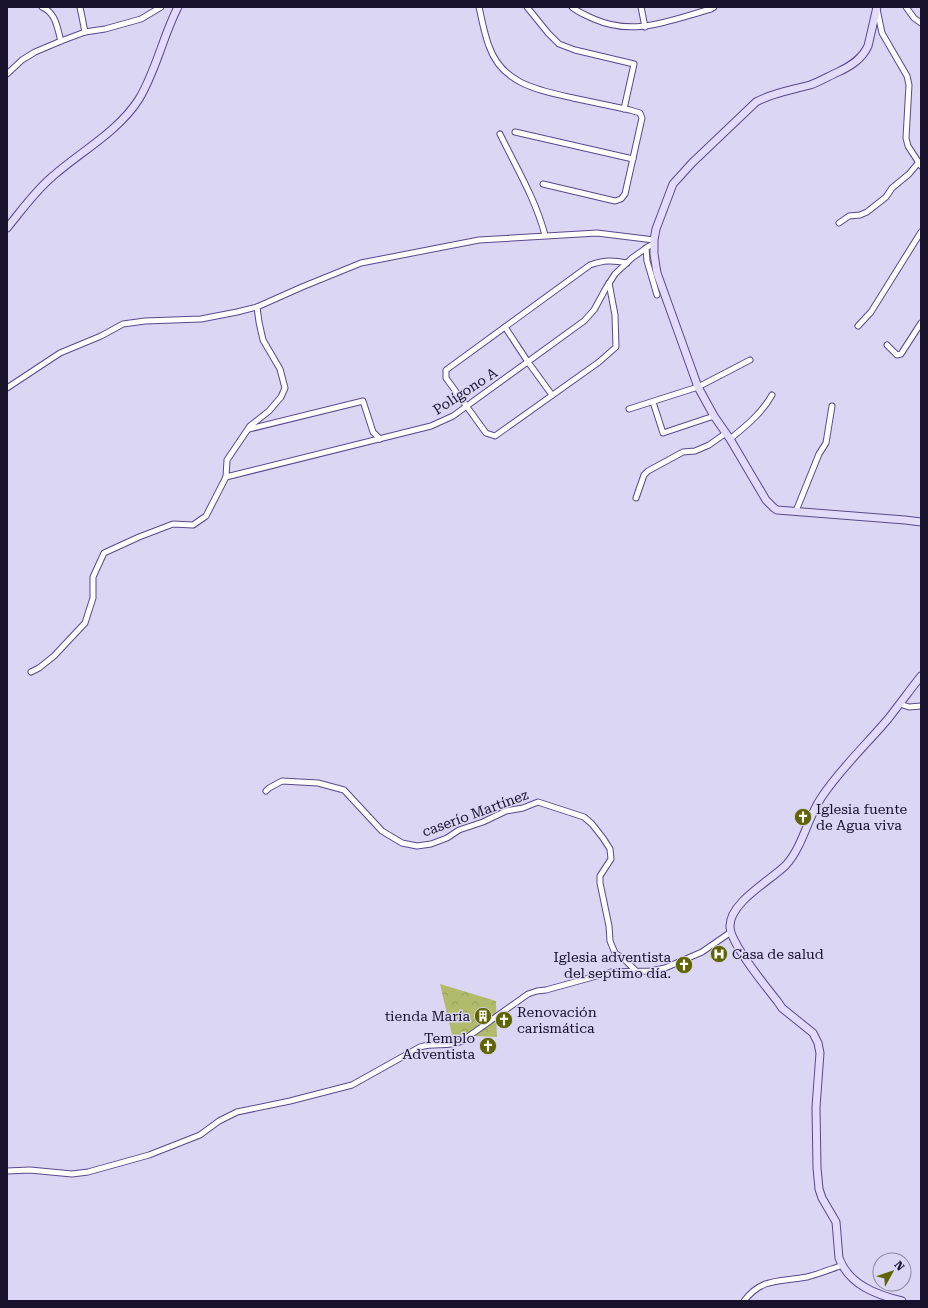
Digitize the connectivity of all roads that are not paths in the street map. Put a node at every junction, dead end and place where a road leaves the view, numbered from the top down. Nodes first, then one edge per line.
1 (42, 7) edge
2 (80, 7) edge
3 (161, 7) edge
4 (178, 7) edge
5 (479, 7) edge
6 (527, 7) edge
7 (572, 7) edge
8 (641, 7) edge
9 (714, 7) edge
10 (877, 7) edge
11 (906, 7) edge
12 (921, 23) edge
13 (645, 27) junction
14 (86, 32) junction
15 (61, 41) junction
16 (7, 74) edge
17 (624, 109) junction
18 (515, 132) dead end
19 (500, 134) dead end
20 (633, 159) junction
21 (920, 164) edge
22 (543, 184) dead end
23 (839, 222) dead end
24 (7, 228) edge
25 (921, 232) edge
26 (545, 235) junction
27 (654, 242) junction
28 (646, 248) junction
29 (627, 263) junction
30 (609, 284) junction
31 (657, 295) dead end
32 (257, 307) junction
33 (921, 323) edge
34 (858, 326) dead end
35 (505, 327) junction
36 (887, 345) dead end
37 (750, 360) dead end
38 (528, 362) junction
39 (698, 387) junction
40 (7, 388) edge
41 (552, 395) junction
42 (772, 395) dead end
43 (653, 402) junction
44 (468, 406) junction
45 (832, 406) dead end
46 (629, 409) dead end
47 (714, 416) junction
48 (249, 429) junction
49 (728, 436) junction
50 (380, 439) junction
51 (226, 477) junction
52 (636, 498) dead end
53 (796, 511) junction
54 (921, 522) edge
55 (31, 672) dead end
56 (921, 676) edge
57 (900, 704) junction
58 (921, 706) edge
59 (266, 791) dead end
60 (731, 932) junction
61 (637, 972) junction
62 (7, 1171) edge
63 (843, 1265) junction
64 (744, 1301) edge
65 (902, 1301) edge

1 - 15 street
2 - 14 street
3 - 14 street
4 - 24 street
5 - 17 street
6 - 17 street
7 - 13 street
8 - 13 street
9 - 13 street
10 - 21 street
10 - 27 street
11 - 12 street
14 - 15 street
15 - 16 street
17 - 20 street
18 - 20 street
19 - 26 street
20 - 22 street
21 - 23 street
25 - 34 street
26 - 27 street
26 - 32 street
27 - 28 street, Polígono A
27 - 39 street
28 - 29 street, Polígono A
28 - 31 street
29 - 30 street, Polígono A
29 - 35 street
30 - 38 street, Polígono A
30 - 41 street
32 - 40 street
32 - 48 street
33 - 36 street
35 - 38 street
35 - 44 street
37 - 39 street
38 - 41 street
38 - 44 street, Polígono A
39 - 43 street
39 - 47 street
41 - 44 street
42 - 49 street
43 - 46 street
43 - 47 street
44 - 50 street, Polígono A
45 - 53 street
47 - 49 street
48 - 50 street
48 - 51 street
49 - 52 street
49 - 53 street
50 - 51 street, Polígono A
51 - 55 street
53 - 54 street
56 - 57 street
57 - 58 street
57 - 60 street
59 - 61 street, caserío Martínez
60 - 61 street
60 - 63 street
61 - 62 street
63 - 64 street
63 - 65 street

